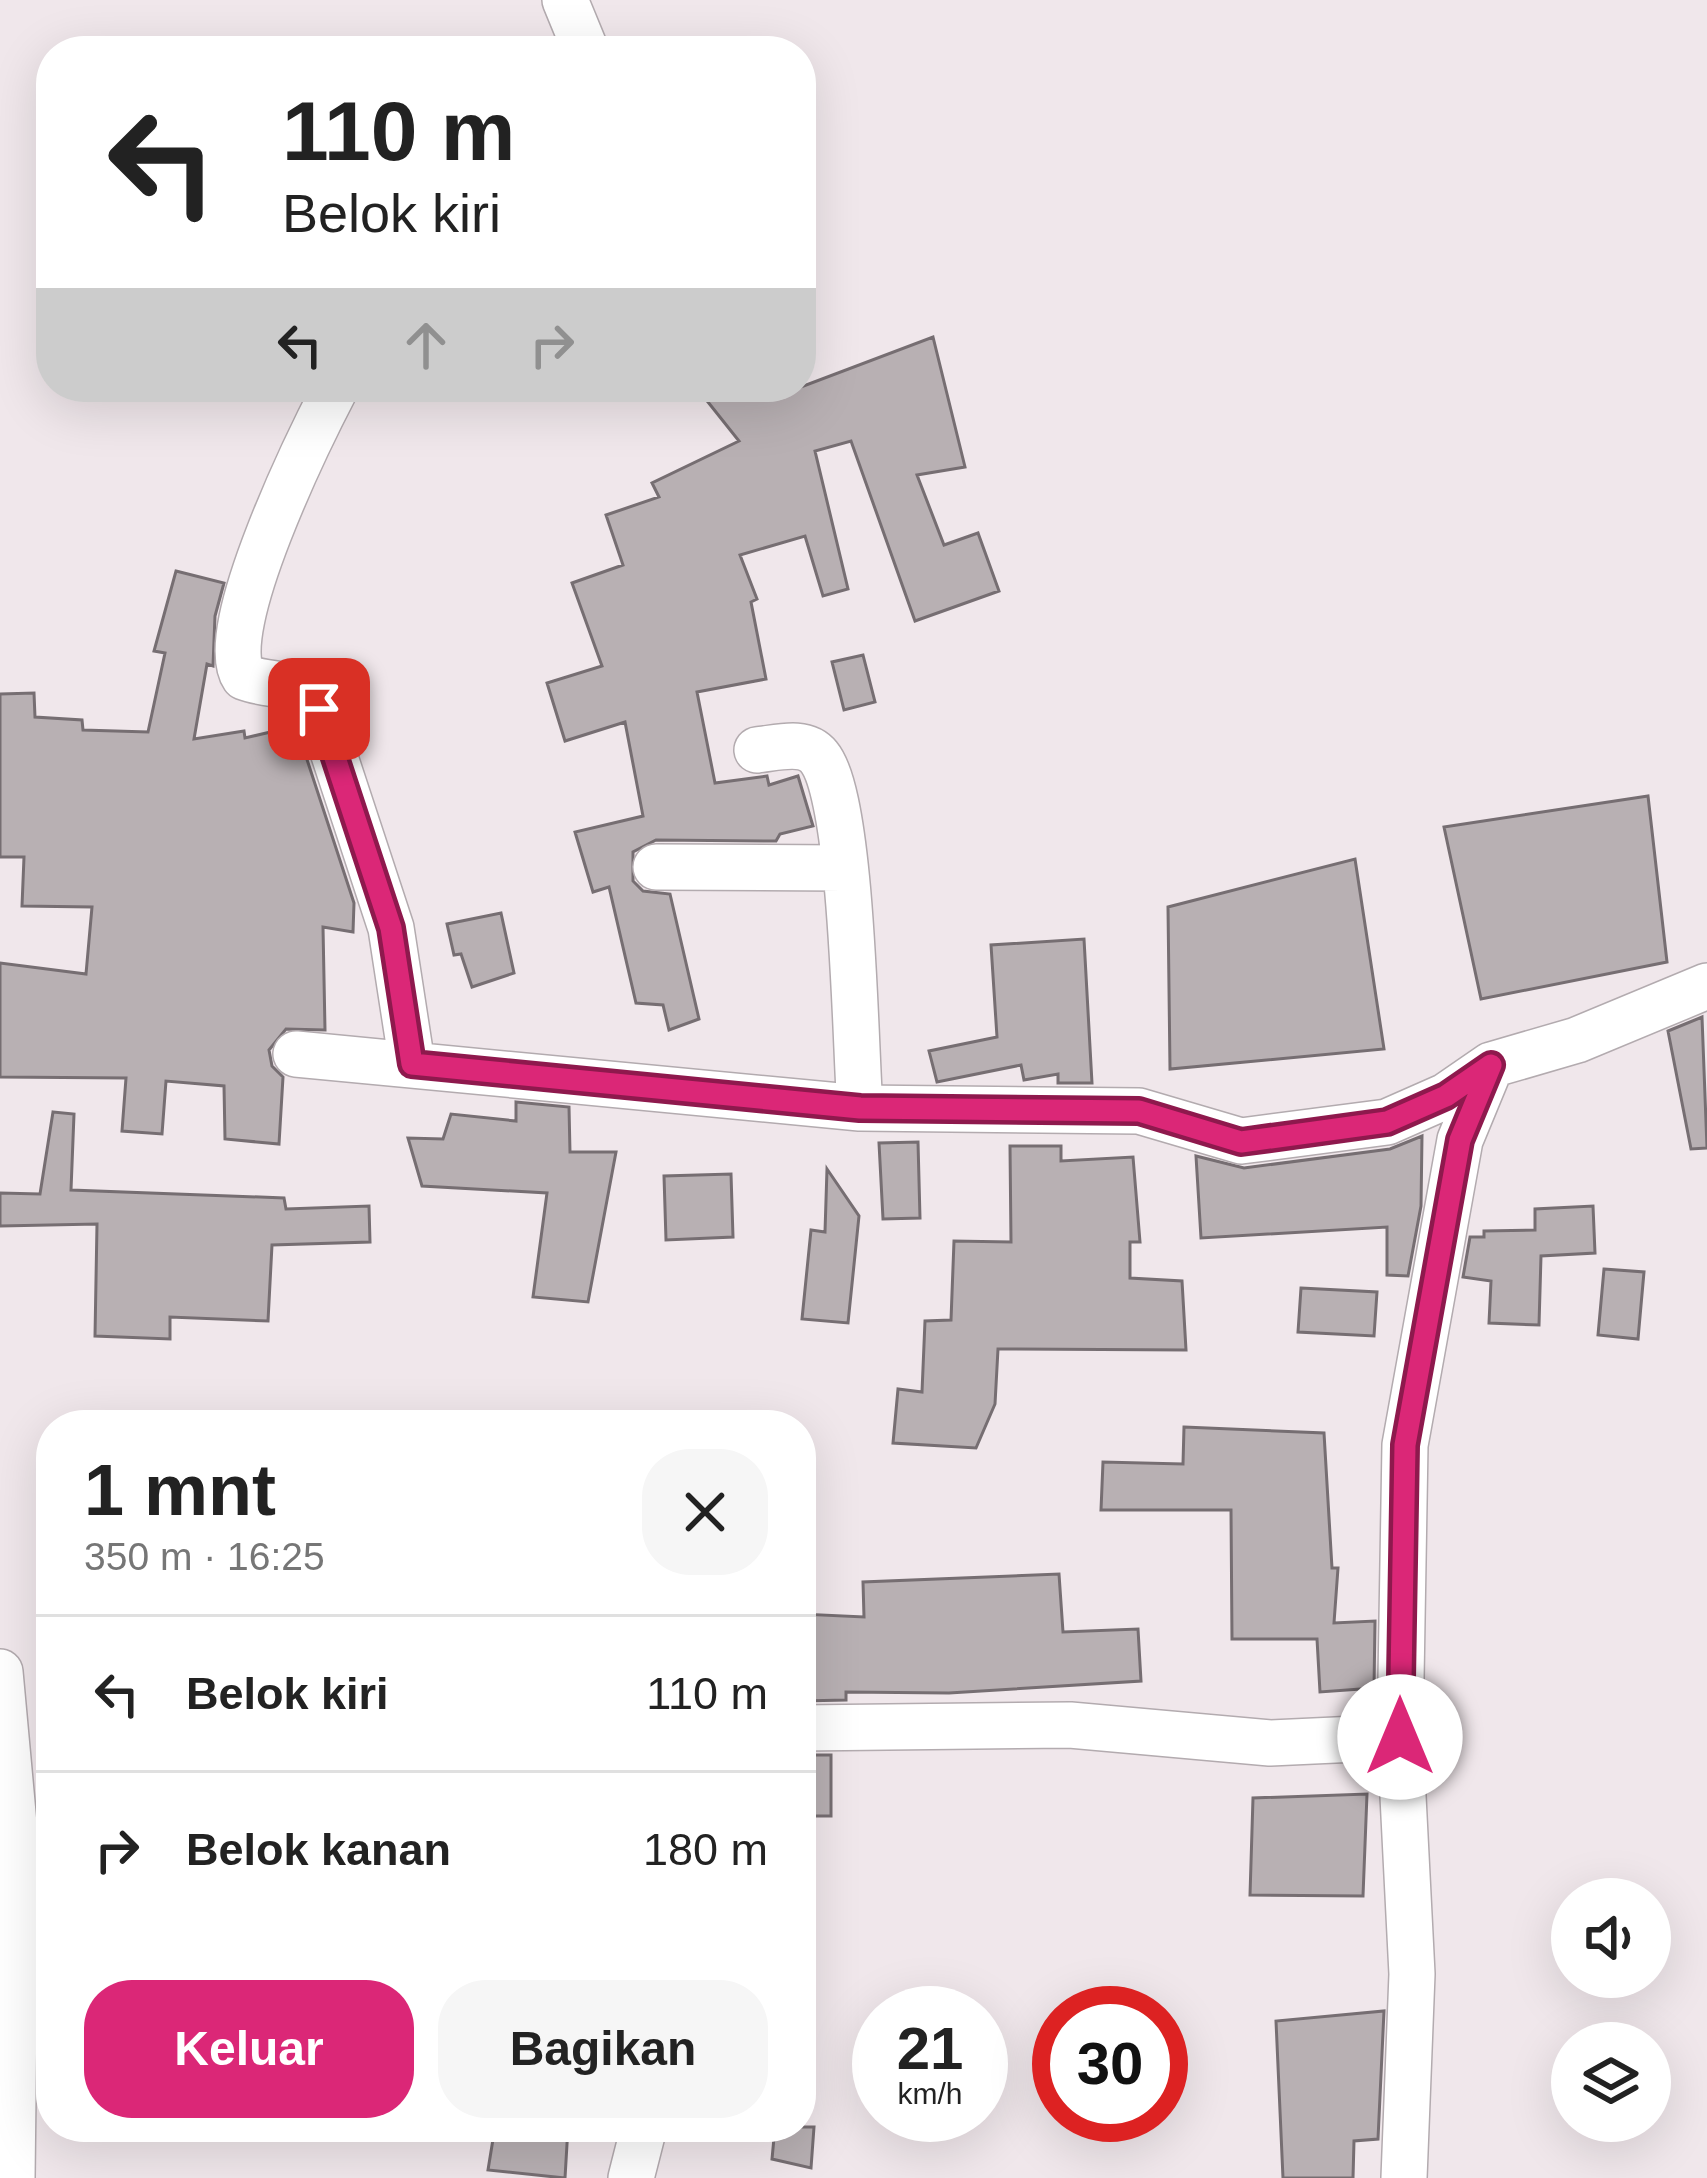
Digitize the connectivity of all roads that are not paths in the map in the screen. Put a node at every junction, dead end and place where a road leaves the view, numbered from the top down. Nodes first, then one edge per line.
1 (565, 0) edge
2 (580, 36) edge
3 (329, 402) edge
4 (758, 750) dead end
5 (656, 867) dead end
6 (843, 868) junction
7 (1707, 986) edge
8 (296, 1054) dead end
9 (412, 1064) junction
10 (1491, 1065) junction
11 (860, 1108) junction
12 (0, 1672) edge
13 (816, 1728) edge
14 (1400, 1737) junction
15 (640, 2142) edge
16 (12, 2178) edge
17 (631, 2178) edge
18 (1404, 2178) edge

1 - 2 street
3 - 9 street
4 - 6 street
5 - 6 street
6 - 11 street
7 - 10 street
8 - 9 street
9 - 11 street
10 - 11 street
10 - 14 street
12 - 16 street
13 - 14 street
14 - 18 street
15 - 17 street

